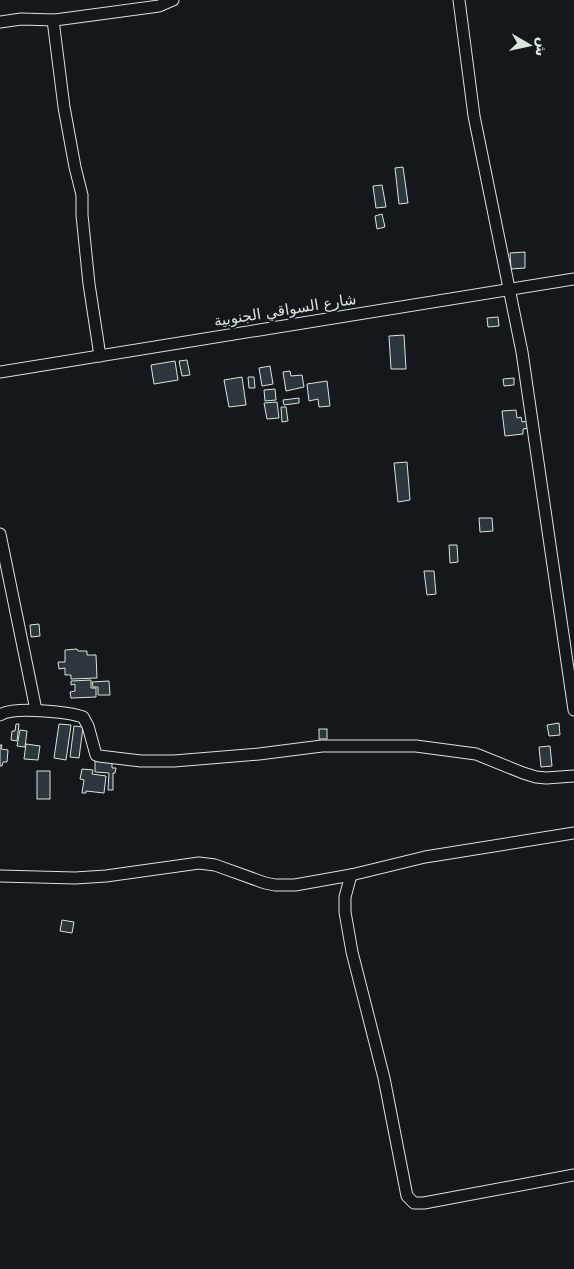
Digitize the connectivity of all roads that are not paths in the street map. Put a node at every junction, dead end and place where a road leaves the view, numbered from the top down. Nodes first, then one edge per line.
1 (173, 0) edge
2 (459, 0) edge
3 (53, 20) junction
4 (0, 22) edge
5 (574, 279) edge
6 (509, 289) junction
7 (100, 356) junction
8 (0, 372) edge
9 (0, 534) edge
10 (36, 710) junction
11 (574, 710) edge
12 (0, 715) edge
13 (574, 776) edge
14 (574, 833) edge
15 (0, 876) edge
16 (351, 876) junction
17 (574, 1175) edge

1 - 3 street
2 - 6 street
3 - 4 street
3 - 7 street
5 - 6 street, شارع السواقي الجنوبية
6 - 7 street, شارع السواقي الجنوبية
6 - 11 street
7 - 8 street, شارع السواقي الجنوبية
9 - 10 street
10 - 12 street
10 - 13 street
14 - 16 street
15 - 16 street
16 - 17 street

